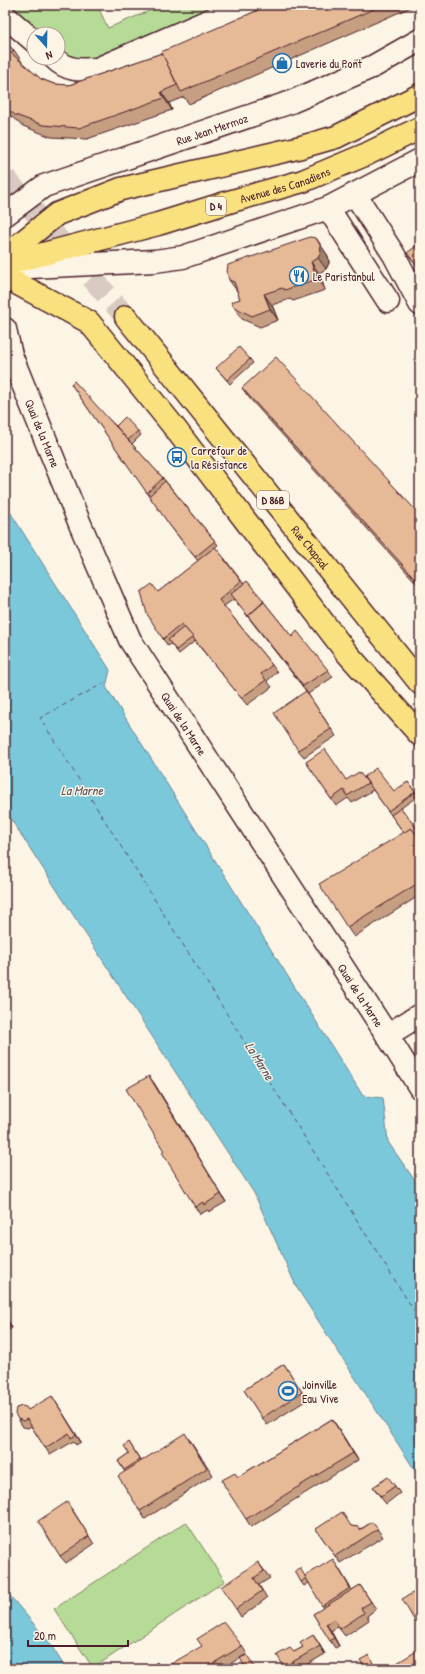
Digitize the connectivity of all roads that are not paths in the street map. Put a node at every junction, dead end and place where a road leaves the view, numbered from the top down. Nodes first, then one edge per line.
1 (245, 5) edge
2 (5, 16) edge
3 (26, 34) edge
4 (420, 40) edge
5 (65, 66) edge
6 (420, 95) edge
7 (420, 128) edge
8 (420, 160) edge
9 (355, 194) junction
10 (328, 208) junction
11 (5, 215) edge
12 (5, 256) edge
13 (5, 264) edge
14 (5, 268) edge
15 (5, 277) edge
16 (388, 301) dead end
17 (420, 304) edge
18 (126, 317) tunnel mouth
19 (5, 330) edge
20 (420, 683) edge
21 (420, 735) edge
22 (420, 1015) edge
23 (388, 1035) junction
24 (420, 1088) edge

1 - 5 street
2 - 3 street
4 - 11 street, Rue Jean Mermoz
6 - 12 main road
7 - 13 main road, Avenue des Canadiens / D 4
8 - 9 street
9 - 10 street
9 - 17 street
10 - 14 street
10 - 16 street
15 - 21 main road
18 - 20 main road, Rue Chapsal / D 86B
19 - 23 street, Quai de la Marne
22 - 23 street
23 - 24 street, Quai de la Marne

